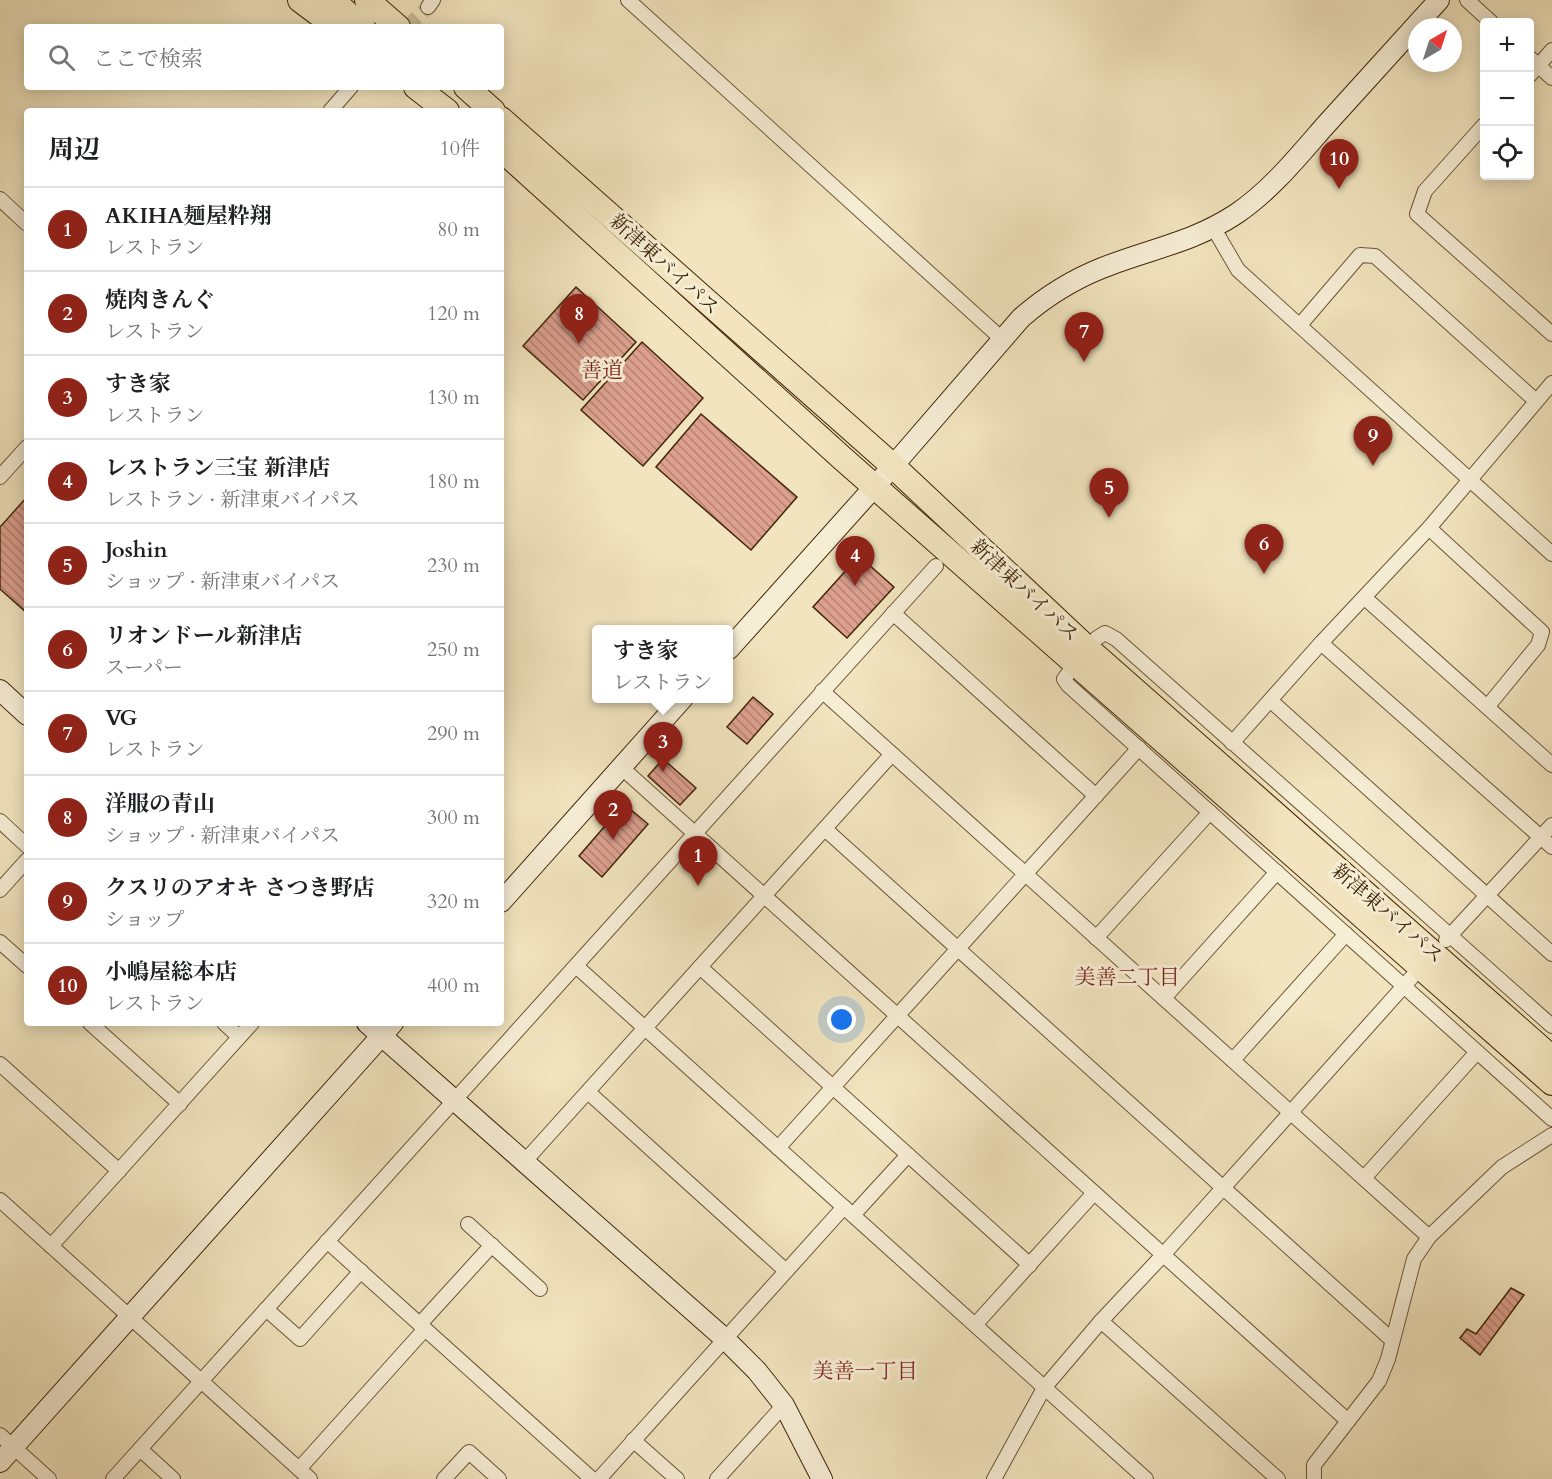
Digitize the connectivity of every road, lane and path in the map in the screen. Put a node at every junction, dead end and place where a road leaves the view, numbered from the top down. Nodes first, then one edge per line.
1 (300, 0) edge
2 (332, 0) edge
3 (367, 0) edge
4 (379, 0) edge
5 (628, 0) edge
6 (1439, 0) edge
7 (1467, 0) edge
8 (1487, 18) edge
9 (332, 24) edge
10 (360, 24) edge
11 (395, 24) edge
12 (401, 24) edge
13 (1552, 50) edge
14 (1534, 64) edge
15 (1534, 67) edge
16 (1552, 78) edge
17 (348, 90) edge
18 (420, 90) edge
19 (434, 90) edge
20 (469, 90) edge
21 (333, 108) edge
22 (443, 108) edge
23 (455, 108) edge
24 (490, 108) edge
25 (504, 121) edge
26 (1484, 126) edge
27 (507, 155) edge
28 (0, 200) edge
29 (24, 221) edge
30 (1213, 227) junction
31 (1300, 325) junction
32 (1552, 334) edge
33 (1003, 340) junction
34 (1552, 383) edge
35 (1536, 401) junction
36 (24, 450) edge
37 (893, 466) junction
38 (0, 477) edge
39 (1471, 481) junction
40 (875, 486) junction
41 (1429, 528) junction
42 (1550, 548) edge
43 (936, 566) dead end
44 (1365, 598) junction
45 (893, 613) junction
46 (1321, 643) junction
47 (733, 645) edge
48 (1082, 656) junction
49 (0, 690) edge
50 (822, 691) junction
51 (1271, 701) junction
52 (679, 703) edge
53 (1488, 706) junction
54 (24, 712) edge
55 (1232, 744) junction
56 (1139, 748) junction
57 (892, 754) junction
58 (1552, 765) edge
59 (621, 766) junction
60 (1096, 796) junction
61 (1210, 812) junction
62 (0, 821) edge
63 (1552, 825) edge
64 (825, 829) junction
65 (695, 833) junction
66 (1541, 837) junction
67 (24, 843) edge
68 (1552, 847) edge
69 (24, 863) edge
70 (1277, 872) junction
71 (1026, 874) junction
72 (0, 890) edge
73 (764, 896) junction
74 (1488, 896) junction
75 (504, 899) edge
76 (1347, 934) junction
77 (1096, 938) junction
78 (0, 942) edge
79 (958, 949) junction
80 (1552, 954) edge
81 (1431, 962) junction
82 (24, 963) edge
83 (576, 966) junction
84 (700, 967) junction
85 (1164, 998) junction
86 (898, 1016) junction
87 (93, 1026) edge
88 (227, 1026) edge
89 (249, 1026) edge
90 (1552, 1026) edge
91 (381, 1027) edge
92 (645, 1028) junction
93 (239, 1037) junction
94 (1477, 1052) junction
95 (1552, 1058) edge
96 (1233, 1060) junction
97 (0, 1064) edge
98 (1552, 1083) edge
99 (833, 1088) junction
100 (588, 1092) junction
101 (455, 1102) junction
102 (180, 1104) junction
103 (1291, 1113) junction
104 (1552, 1119) edge
105 (1552, 1135) edge
106 (778, 1148) junction
107 (908, 1155) junction
108 (525, 1161) junction
109 (119, 1171) junction
110 (1364, 1178) junction
111 (1224, 1188) junction
112 (1094, 1193) junction
113 (3, 1209) edge
114 (848, 1211) junction
115 (468, 1224) dead end
116 (1429, 1237) junction
117 (327, 1241) junction
118 (492, 1245) junction
119 (51, 1246) junction
120 (1163, 1255) junction
121 (1030, 1265) junction
122 (786, 1270) junction
123 (361, 1271) junction
124 (540, 1289) dead end
125 (266, 1309) junction
126 (129, 1317) junction
127 (1101, 1321) junction
128 (975, 1325) junction
129 (423, 1327) junction
130 (725, 1339) junction
131 (1392, 1340) junction
132 (201, 1381) junction
133 (1044, 1388) junction
134 (784, 1405) junction
135 (1348, 1421) junction
136 (633, 1440) junction
137 (7, 1441) edge
138 (140, 1449) junction
139 (0, 1462) edge
140 (299, 1469) junction
141 (999, 1477) edge
142 (49, 1479) edge
143 (113, 1479) edge
144 (173, 1479) edge
145 (310, 1479) edge
146 (444, 1479) edge
147 (499, 1479) edge
148 (592, 1479) edge
149 (598, 1479) edge
150 (676, 1479) edge
151 (717, 1479) edge
152 (822, 1479) edge
153 (1146, 1479) edge
154 (1278, 1479) edge
155 (1314, 1479) edge

1 - 9 highway
2 - 10 highway
3 - 11 highway
4 - 12 highway
5 - 33 street
6 - 30 street
7 - 8 street
13 - 14 street
15 - 16 street
17 - 21 street
18 - 22 highway
19 - 23 highway
20 - 24 highway
25 - 37 highway, 新津東バイパス
26 - 32 street
27 - 40 highway, 新津東バイパス
28 - 29 street
30 - 31 street
30 - 33 street
31 - 35 street
31 - 39 street
33 - 37 street
34 - 35 street
35 - 39 street
36 - 38 street
37 - 40 street
37 - 48 highway, 新津東バイパス
39 - 41 street
39 - 42 street
40 - 47 street
40 - 48 highway, 新津東バイパス
41 - 44 street
41 - 53 street
43 - 45 street
44 - 46 street
44 - 53 street
45 - 50 street
45 - 60 street
46 - 51 street
46 - 66 street
48 - 55 street
48 - 56 street
48 - 81 highway, 新津東バイパス
49 - 54 street
50 - 57 street
50 - 65 street
51 - 55 street
51 - 74 street
52 - 59 street
53 - 58 street
55 - 81 street
56 - 60 street
56 - 61 street
57 - 64 street
57 - 71 street
59 - 65 street
59 - 75 street
60 - 71 street
61 - 70 street
61 - 77 street
62 - 67 street
63 - 66 street
64 - 73 street
64 - 79 street
65 - 73 street
65 - 83 street
66 - 68 street
66 - 74 street
69 - 72 street
70 - 76 street
70 - 85 street
71 - 77 street
71 - 79 street
73 - 84 street
73 - 86 street
74 - 80 street
74 - 81 street
76 - 81 street
76 - 96 street
77 - 85 street
78 - 82 street
79 - 86 street
79 - 111 street
81 - 90 street
81 - 94 street
81 - 95 highway, 新津東バイパス
81 - 98 highway, 新津東バイパス
81 - 103 street
83 - 92 street
83 - 101 street
84 - 92 street
84 - 99 street
85 - 96 street
86 - 99 street
86 - 112 street
87 - 102 street
88 - 93 street
89 - 93 street
91 - 101 street
91 - 126 street
92 - 100 street
92 - 106 street
93 - 102 street
94 - 104 street
94 - 110 street
96 - 103 street
97 - 109 street
99 - 106 street
99 - 107 street
100 - 108 street
100 - 122 street
101 - 108 street
101 - 117 street
102 - 109 street
103 - 110 street
103 - 111 street
105 - 116 street
106 - 114 street
107 - 114 street
107 - 121 street
108 - 130 street
109 - 119 street
110 - 116 street
111 - 120 street
111 - 131 street
112 - 120 street
112 - 121 street
113 - 119 street
114 - 122 street
114 - 128 street
115 - 118 street
116 - 131 street
117 - 123 street
117 - 125 street
118 - 124 street
118 - 129 street
119 - 126 street
120 - 127 street
120 - 135 street
121 - 128 street
122 - 130 street
123 - 125 street
123 - 129 street
125 - 132 street
126 - 132 street
126 - 137 street
127 - 133 street
127 - 154 street
128 - 133 street
129 - 140 street
129 - 148 street
130 - 134 street
130 - 136 street
131 - 135 street
132 - 138 street
132 - 140 street
133 - 141 street
133 - 153 street
134 - 151 street
134 - 152 street
135 - 155 street
136 - 149 street
136 - 150 street
137 - 139 street
137 - 142 street
138 - 143 street
138 - 144 street
140 - 145 street
146 - 147 street

